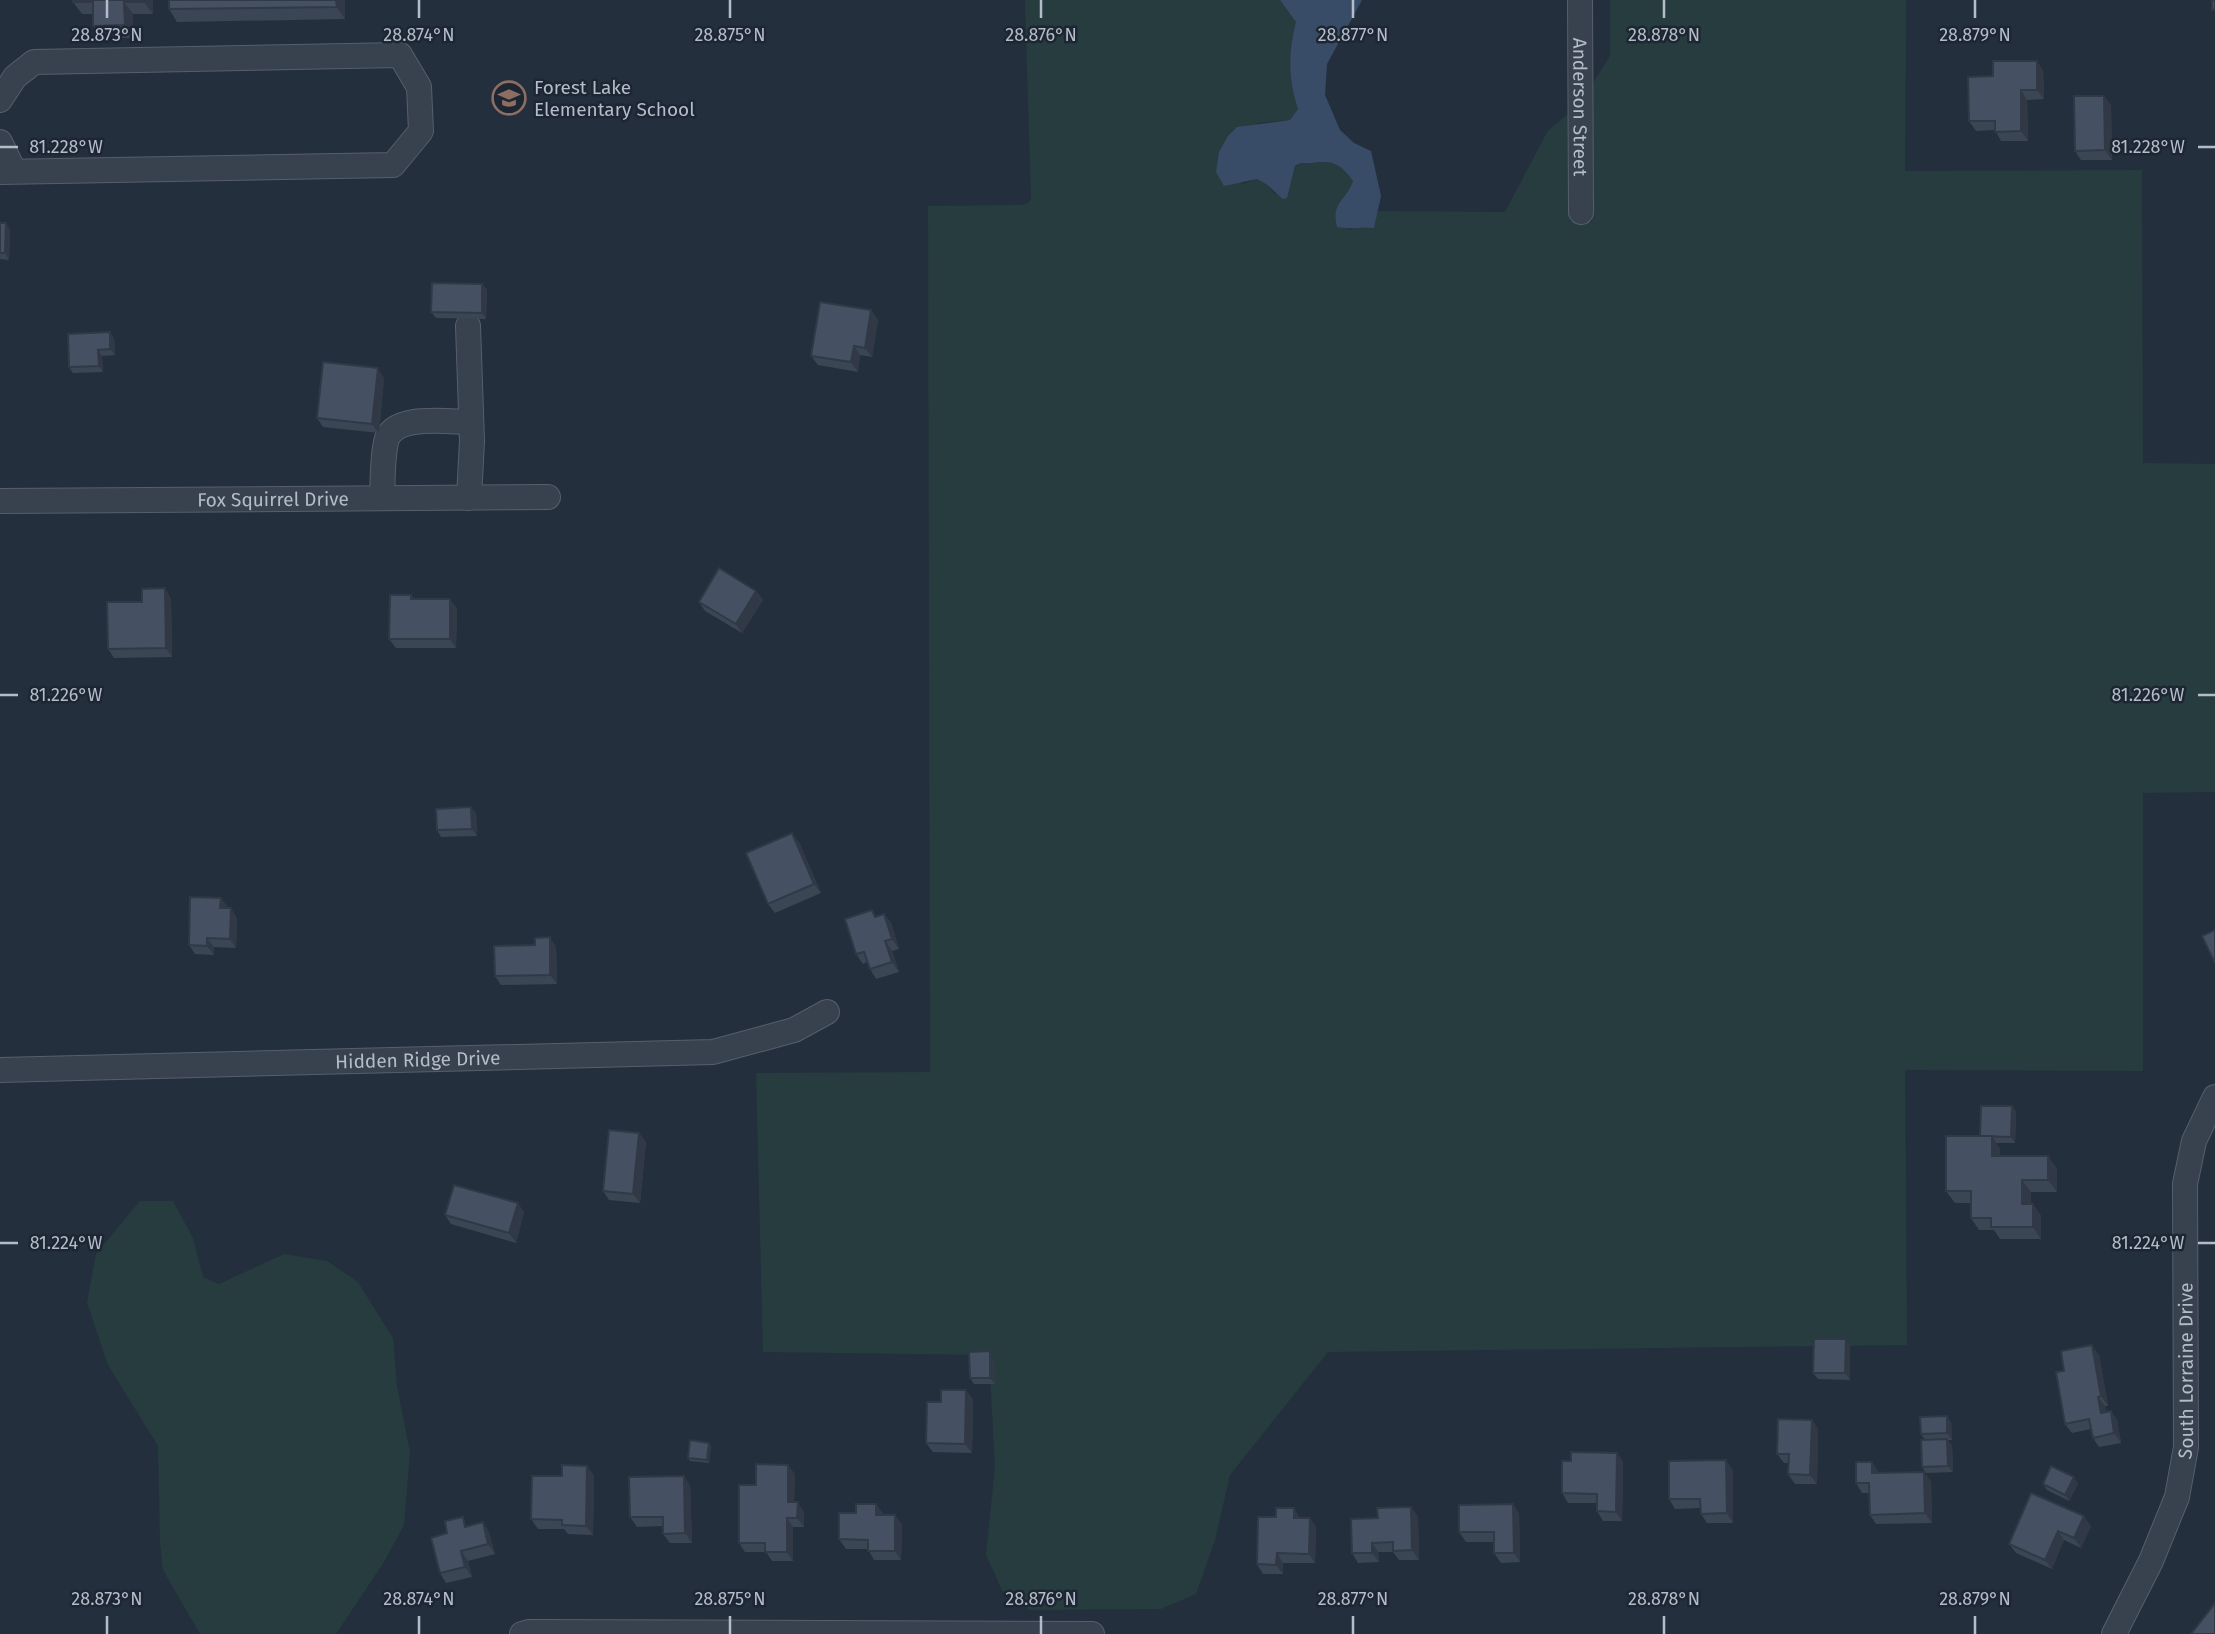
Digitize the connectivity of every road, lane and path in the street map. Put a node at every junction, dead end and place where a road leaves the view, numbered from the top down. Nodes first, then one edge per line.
1 (1580, 0) edge
2 (0, 100) edge
3 (0, 142) edge
4 (7, 172) edge
5 (1581, 212) dead end
6 (468, 326) dead end
7 (471, 422) junction
8 (548, 497) dead end
9 (382, 498) junction
10 (469, 498) junction
11 (0, 501) edge
12 (827, 1012) dead end
13 (0, 1070) edge
14 (2215, 1097) edge
15 (522, 1634) edge
16 (946, 1634) edge
17 (1093, 1634) edge
18 (2114, 1634) edge

1 - 5 street, Anderson Street
2 - 4 street
3 - 4 street
6 - 7 street
7 - 9 street
7 - 10 street
8 - 10 street, Fox Squirrel Drive
9 - 10 street, Fox Squirrel Drive
9 - 11 street, Fox Squirrel Drive
12 - 13 street, Hidden Ridge Drive
14 - 18 street, South Lorraine Drive
15 - 16 street
16 - 17 street

